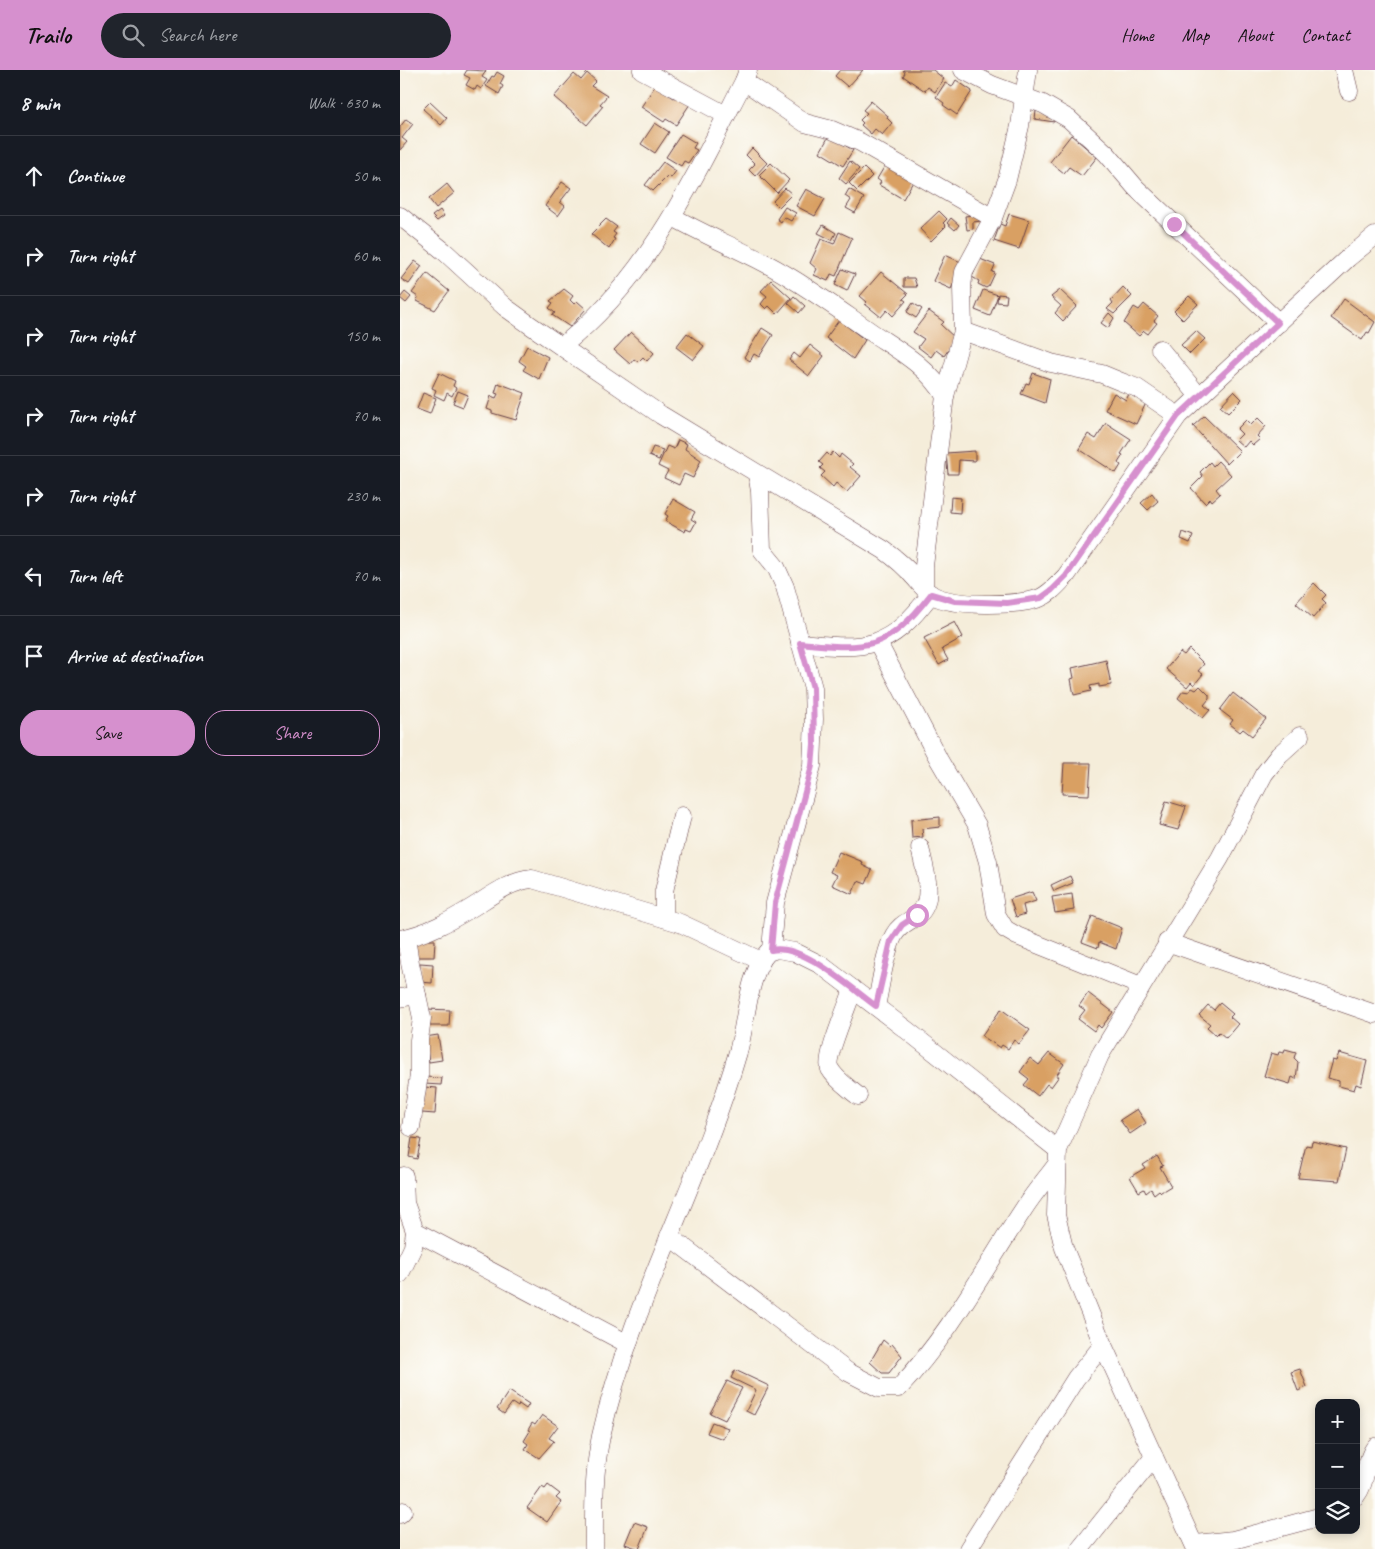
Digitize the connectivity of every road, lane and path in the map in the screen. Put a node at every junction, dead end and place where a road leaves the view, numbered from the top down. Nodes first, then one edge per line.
1 (642, 70) edge
2 (963, 70) edge
3 (1028, 70) edge
4 (1344, 70) edge
5 (746, 76) edge
6 (1349, 91) dead end
7 (1024, 98) junction
8 (726, 115) junction
9 (400, 216) edge
10 (673, 216) junction
11 (993, 218) junction
12 (1375, 236) edge
13 (1278, 323) junction
14 (963, 332) junction
15 (562, 346) junction
16 (1160, 349) dead end
17 (1198, 395) junction
18 (945, 396) junction
19 (1178, 416) junction
20 (757, 474) junction
21 (928, 591) junction
22 (800, 643) junction
23 (878, 643) junction
24 (1300, 736) dead end
25 (682, 816) dead end
26 (920, 848) dead end
27 (664, 918) junction
28 (403, 939) edge
29 (1167, 942) junction
30 (766, 955) junction
31 (1141, 986) junction
32 (853, 989) junction
33 (408, 996) edge
34 (876, 1006) junction
35 (1375, 1014) edge
36 (858, 1096) dead end
37 (411, 1127) dead end
38 (1058, 1157) junction
39 (404, 1176) dead end
40 (415, 1232) junction
41 (669, 1236) junction
42 (400, 1274) edge
43 (628, 1344) junction
44 (1103, 1345) junction
45 (1375, 1447) edge
46 (1154, 1458) junction
47 (1360, 1490) edge
48 (1315, 1518) edge
49 (1196, 1546) edge
50 (594, 1549) edge
51 (968, 1549) edge
52 (1080, 1549) edge

1 - 8 street
2 - 7 street
3 - 7 street
4 - 6 street
5 - 8 street
5 - 11 street
7 - 11 street
7 - 13 street
8 - 10 street
9 - 15 street
10 - 15 street
10 - 18 street
11 - 14 street
12 - 13 street
13 - 17 street
14 - 18 street
14 - 19 street
15 - 20 street
16 - 17 street
17 - 19 street
18 - 21 street
19 - 21 street
20 - 21 street
20 - 22 street
21 - 23 street
22 - 23 street
22 - 30 street
23 - 31 street
24 - 29 street
25 - 27 street
26 - 34 street
27 - 28 street
27 - 30 street
28 - 33 street
29 - 31 street
29 - 35 street
30 - 32 street
30 - 41 street
31 - 38 street
32 - 34 street
32 - 36 street
33 - 37 street
34 - 38 street
38 - 41 street
38 - 44 street
39 - 40 street
40 - 42 street
40 - 43 street
41 - 43 street
43 - 50 street
44 - 46 street
44 - 51 street
45 - 47 street
46 - 49 street
46 - 52 street
48 - 49 street

